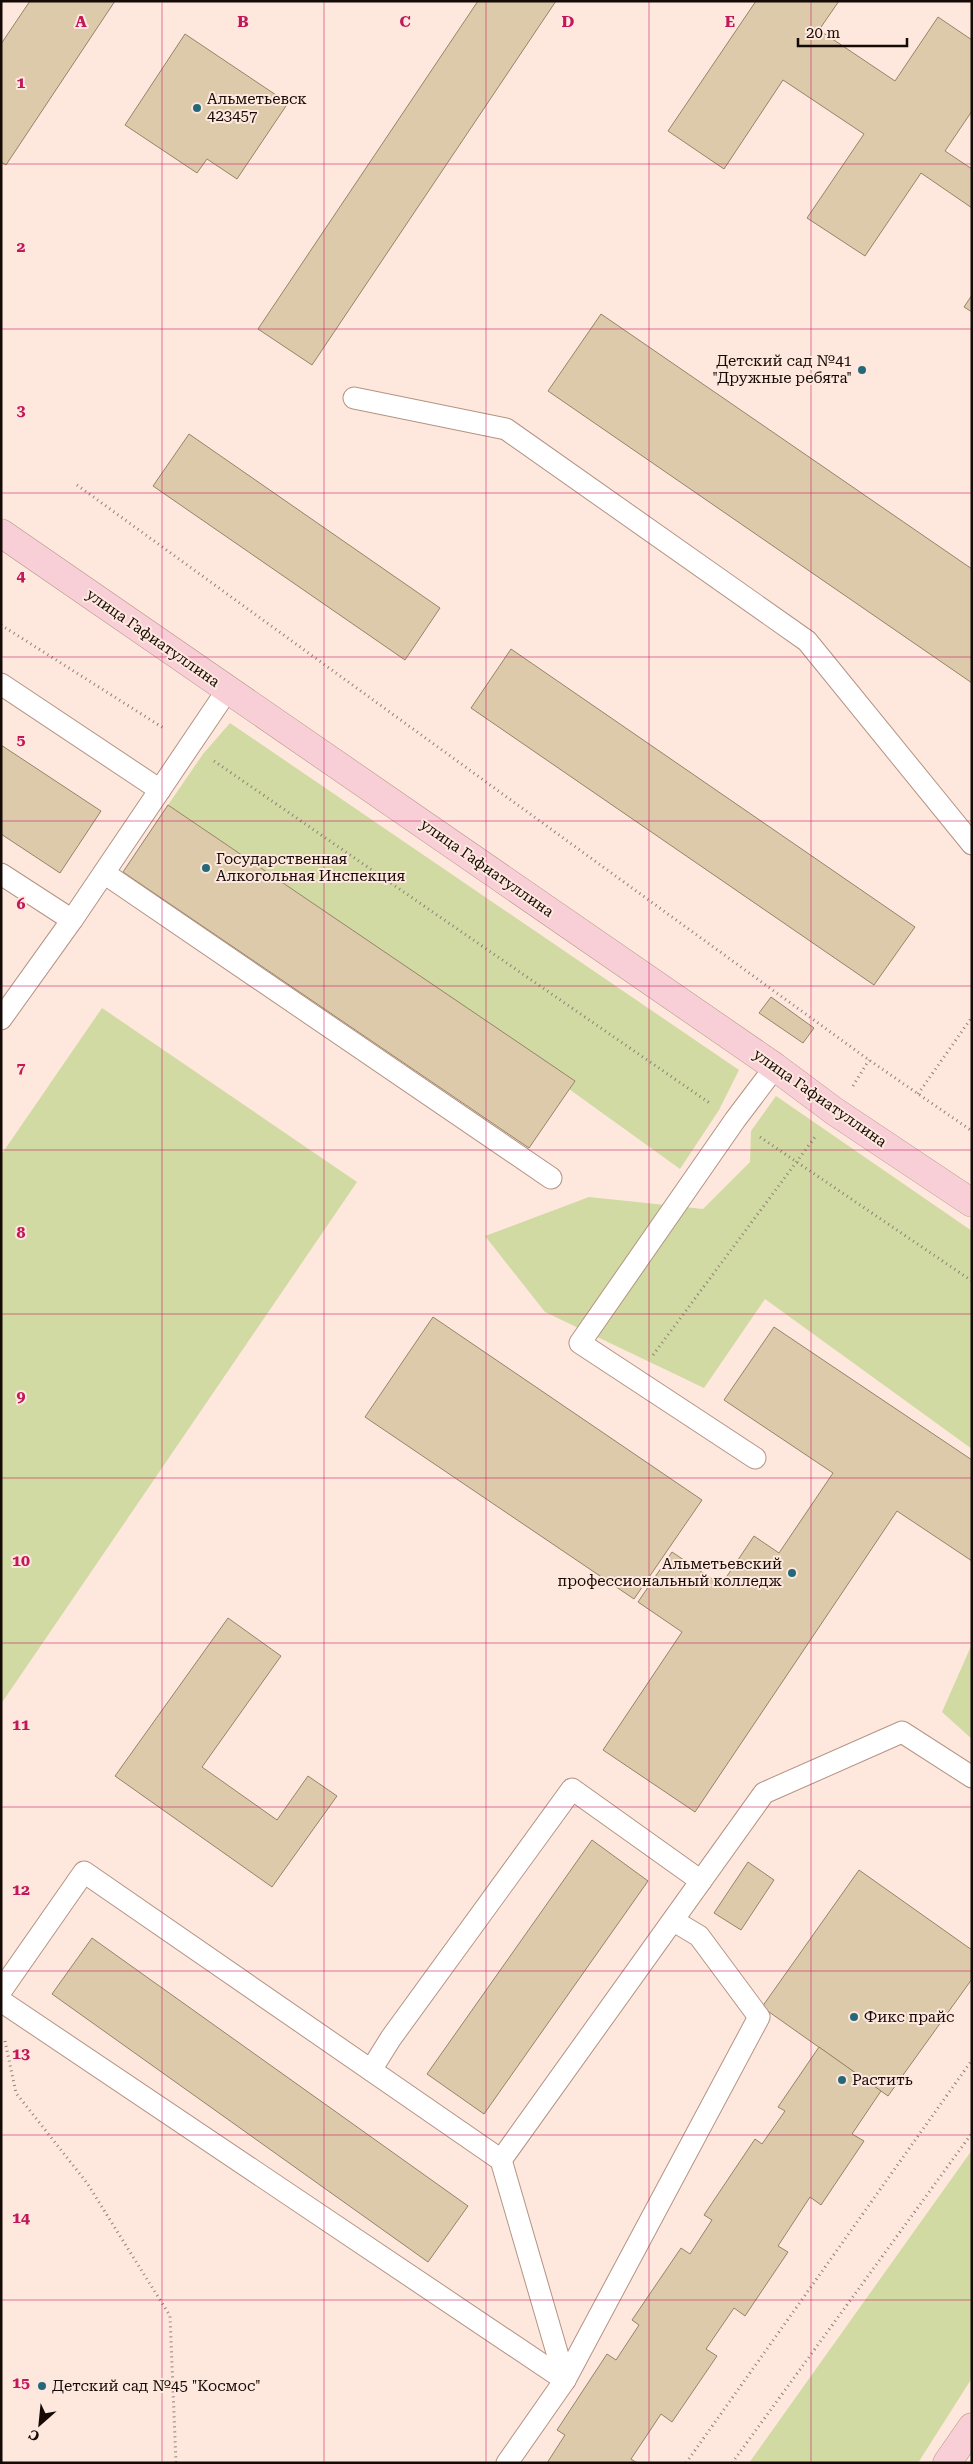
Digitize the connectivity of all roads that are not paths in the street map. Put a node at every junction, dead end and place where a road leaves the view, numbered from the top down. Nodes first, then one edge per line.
1 (354, 398) dead end
2 (1, 533) edge
3 (1, 684) edge
4 (228, 689) junction
5 (160, 790) junction
6 (972, 844) edge
7 (104, 873) junction
8 (1, 874) edge
9 (72, 920) junction
10 (1, 1019) edge
11 (775, 1067) junction
12 (551, 1178) dead end
13 (972, 1203) edge
14 (755, 1458) dead end
15 (972, 1777) edge
16 (701, 1881) junction
17 (674, 1921) junction
18 (1, 1991) edge
19 (1, 2001) edge
20 (371, 2070) junction
21 (501, 2160) junction
22 (565, 2380) junction
23 (972, 2427) edge
24 (507, 2463) edge
25 (947, 2463) edge

1 - 6 lane
2 - 4 street, улица Гафиатуллина
3 - 5 lane
4 - 5 lane
4 - 11 street, улица Гафиатуллина
5 - 7 lane
7 - 9 lane
7 - 12 lane
8 - 9 lane
9 - 10 lane
11 - 13 street, улица Гафиатуллина
11 - 14 lane
15 - 16 lane
16 - 17 lane
16 - 20 lane
17 - 21 lane
17 - 22 lane
18 - 20 lane
19 - 22 lane
20 - 21 lane
21 - 22 lane
22 - 24 lane
23 - 25 street

